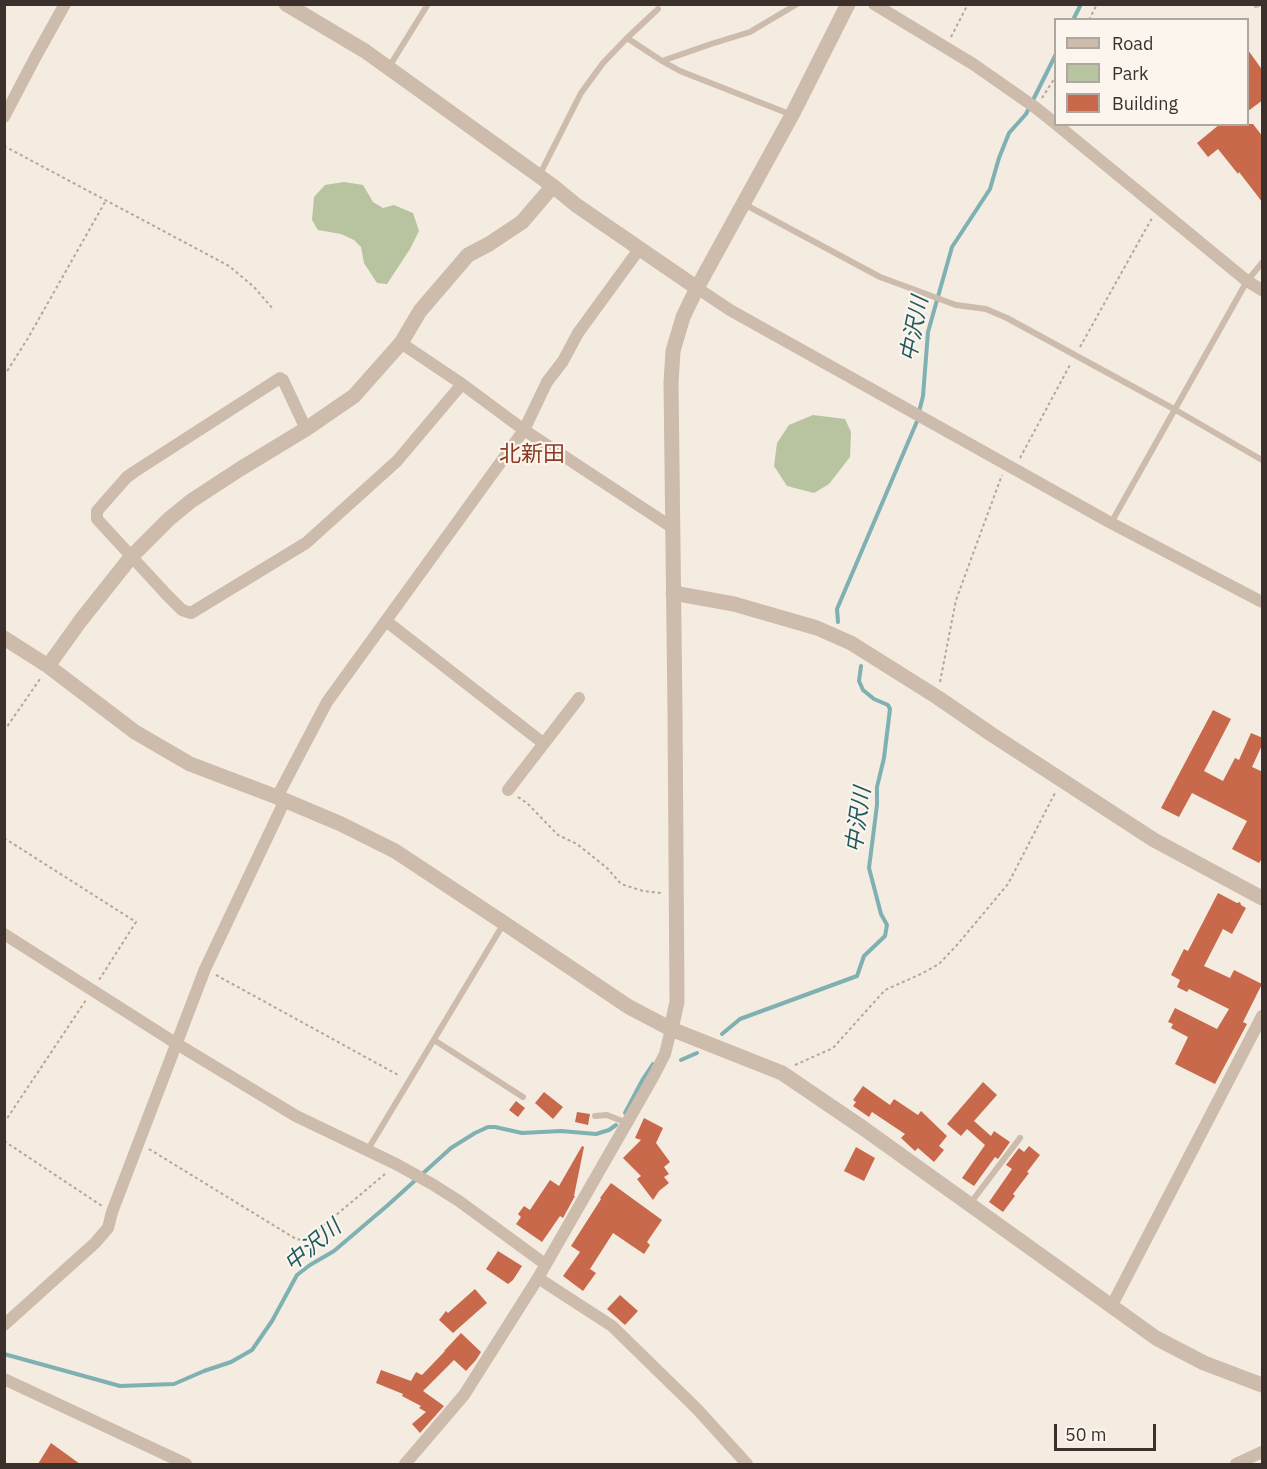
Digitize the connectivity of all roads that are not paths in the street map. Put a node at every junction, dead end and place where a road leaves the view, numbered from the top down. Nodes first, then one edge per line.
1 (65, 4) edge
2 (286, 4) edge
3 (428, 4) edge
4 (797, 4) edge
5 (848, 4) edge
6 (874, 4) edge
7 (658, 9) dead end
8 (627, 38) junction
9 (662, 61) junction
10 (388, 68) junction
11 (792, 115) junction
12 (4, 117) edge
13 (1054, 122) edge
14 (1058, 126) edge
15 (539, 176) junction
16 (553, 186) junction
17 (744, 204) junction
18 (640, 248) junction
19 (1263, 263) edge
20 (1247, 281) junction
21 (697, 288) junction
22 (1263, 290) edge
23 (401, 343) junction
24 (462, 384) junction
25 (1174, 409) junction
26 (306, 429) junction
27 (524, 430) junction
28 (1263, 460) edge
29 (1111, 523) junction
30 (673, 528) junction
31 (131, 557) junction
32 (673, 593) junction
33 (1263, 602) edge
34 (387, 621) junction
35 (4, 638) edge
36 (48, 666) junction
37 (579, 698) dead end
38 (543, 743) junction
39 (508, 790) road end
40 (281, 798) junction
41 (1263, 898) edge
42 (504, 923) junction
43 (4, 934) edge
44 (1263, 1016) edge
45 (671, 1029) junction
46 (434, 1040) junction
47 (177, 1044) junction
48 (523, 1097) dead end
49 (595, 1116) dead end
50 (627, 1123) junction
51 (1020, 1138) dead end
52 (367, 1151) junction
53 (969, 1205) junction
54 (545, 1264) junction
55 (538, 1278) junction
56 (1111, 1307) junction
57 (4, 1325) edge
58 (4, 1379) edge
59 (1263, 1385) edge
60 (1263, 1452) edge
61 (186, 1464) edge
62 (405, 1464) edge
63 (747, 1464) edge
64 (1236, 1464) edge

1 - 12 street
2 - 10 street
3 - 10 lane
4 - 9 lane
5 - 11 street
6 - 13 street
7 - 8 lane
8 - 9 lane
8 - 15 lane
9 - 11 lane
10 - 15 street
11 - 17 street
14 - 20 street
15 - 16 street
16 - 18 street
16 - 23 street
17 - 21 street
17 - 25 lane
18 - 21 street
18 - 27 street
19 - 20 lane
20 - 22 street
20 - 25 lane
21 - 29 street
21 - 30 street
23 - 24 street
23 - 26 street
24 - 27 street
24 - 31 street
25 - 28 lane
25 - 29 lane
26 - 31 street
26 - 31 street
27 - 30 street
27 - 34 street
29 - 33 street
30 - 32 street
31 - 36 street
32 - 41 street
32 - 45 street
34 - 38 street
34 - 40 street
35 - 36 street
36 - 40 street
37 - 38 street
38 - 39 street
40 - 42 street
40 - 47 street
42 - 45 street
42 - 46 lane
43 - 47 street
44 - 56 street
45 - 50 street
45 - 53 street
46 - 48 lane
46 - 52 lane
47 - 52 street
47 - 57 street
49 - 50 lane
50 - 54 street
51 - 53 lane
52 - 54 street
53 - 56 street
54 - 55 street
55 - 62 street
55 - 63 street
56 - 59 street
58 - 61 street
60 - 64 street

